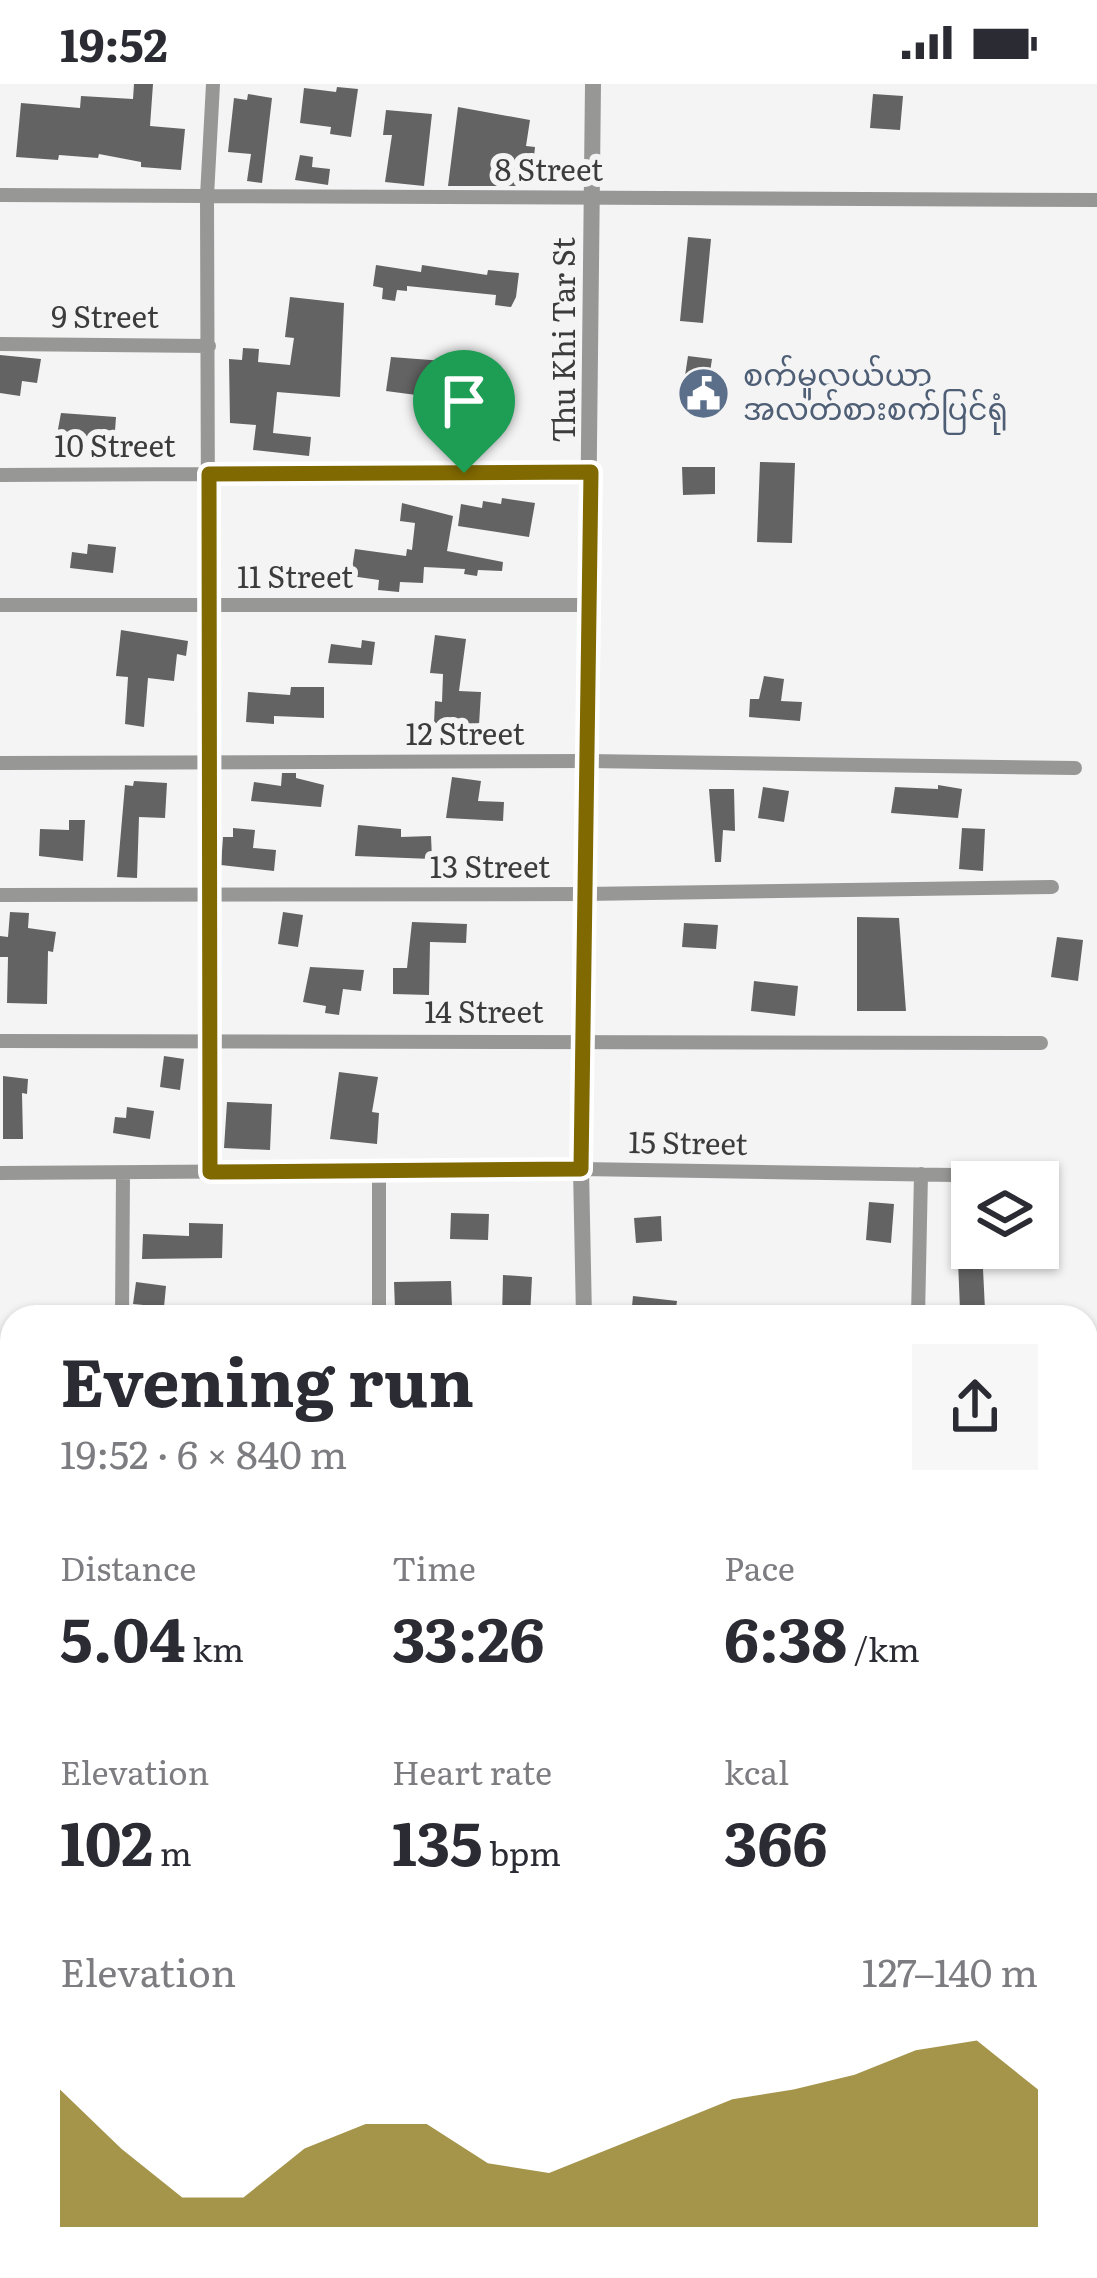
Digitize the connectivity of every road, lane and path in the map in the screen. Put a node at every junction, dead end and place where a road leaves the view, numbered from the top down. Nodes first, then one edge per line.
1 (213, 84) edge
2 (593, 84) edge
3 (0, 195) edge
4 (207, 196) junction
5 (592, 198) junction
6 (1097, 200) edge
7 (0, 344) edge
8 (209, 346) junction
9 (591, 472) junction
10 (209, 474) junction
11 (0, 475) edge
12 (0, 605) edge
13 (209, 605) junction
14 (589, 605) junction
15 (587, 761) junction
16 (209, 762) junction
17 (0, 763) edge
18 (1075, 768) dead end
19 (1052, 887) dead end
20 (585, 894) junction
21 (210, 895) junction
22 (0, 896) edge
23 (210, 1040) junction
24 (583, 1040) junction
25 (0, 1041) edge
26 (1041, 1043) dead end
27 (581, 1169) junction
28 (210, 1172) junction
29 (380, 1172) junction
30 (0, 1173) edge
31 (123, 1173) junction
32 (921, 1174) junction
33 (951, 1175) edge
34 (122, 1305) edge
35 (379, 1305) edge
36 (584, 1305) edge
37 (918, 1305) edge

1 - 4 street
2 - 5 street, Thu Khi Tar St
3 - 4 street, 8 Street
4 - 5 street, 8 Street
4 - 8 street
5 - 6 street, 8 Street
5 - 9 street, Thu Khi Tar St
7 - 8 street, 9 Street
8 - 10 street
9 - 10 street, 10 Street
9 - 14 street, Thu Khi Tar St
10 - 11 street, 10 Street
10 - 13 street
12 - 13 street, 11 Street
13 - 14 street, 11 Street
13 - 16 street
14 - 15 street, Thu Khi Tar St
15 - 16 street, 12 Street
15 - 18 street, 12 Street
15 - 20 street, Thu Khi Tar St
16 - 17 street, 12 Street
16 - 21 street
19 - 20 street, 13 Street
20 - 21 street, 13 Street
20 - 24 street, Thu Khi Tar St
21 - 22 street, 13 Street
21 - 23 street
23 - 24 street, 14 Street
23 - 25 street, 14 Street
23 - 28 street
24 - 26 street, 14 Street
24 - 27 street, Thu Khi Tar St
27 - 29 street, 15 Street
27 - 32 street, 15 Street
27 - 36 street, Thu Khi Tar St
28 - 29 street, 15 Street
28 - 31 street, 15 Street
29 - 35 street
30 - 31 street, 15 Street
31 - 34 street
32 - 33 street, 15 Street
32 - 37 street

